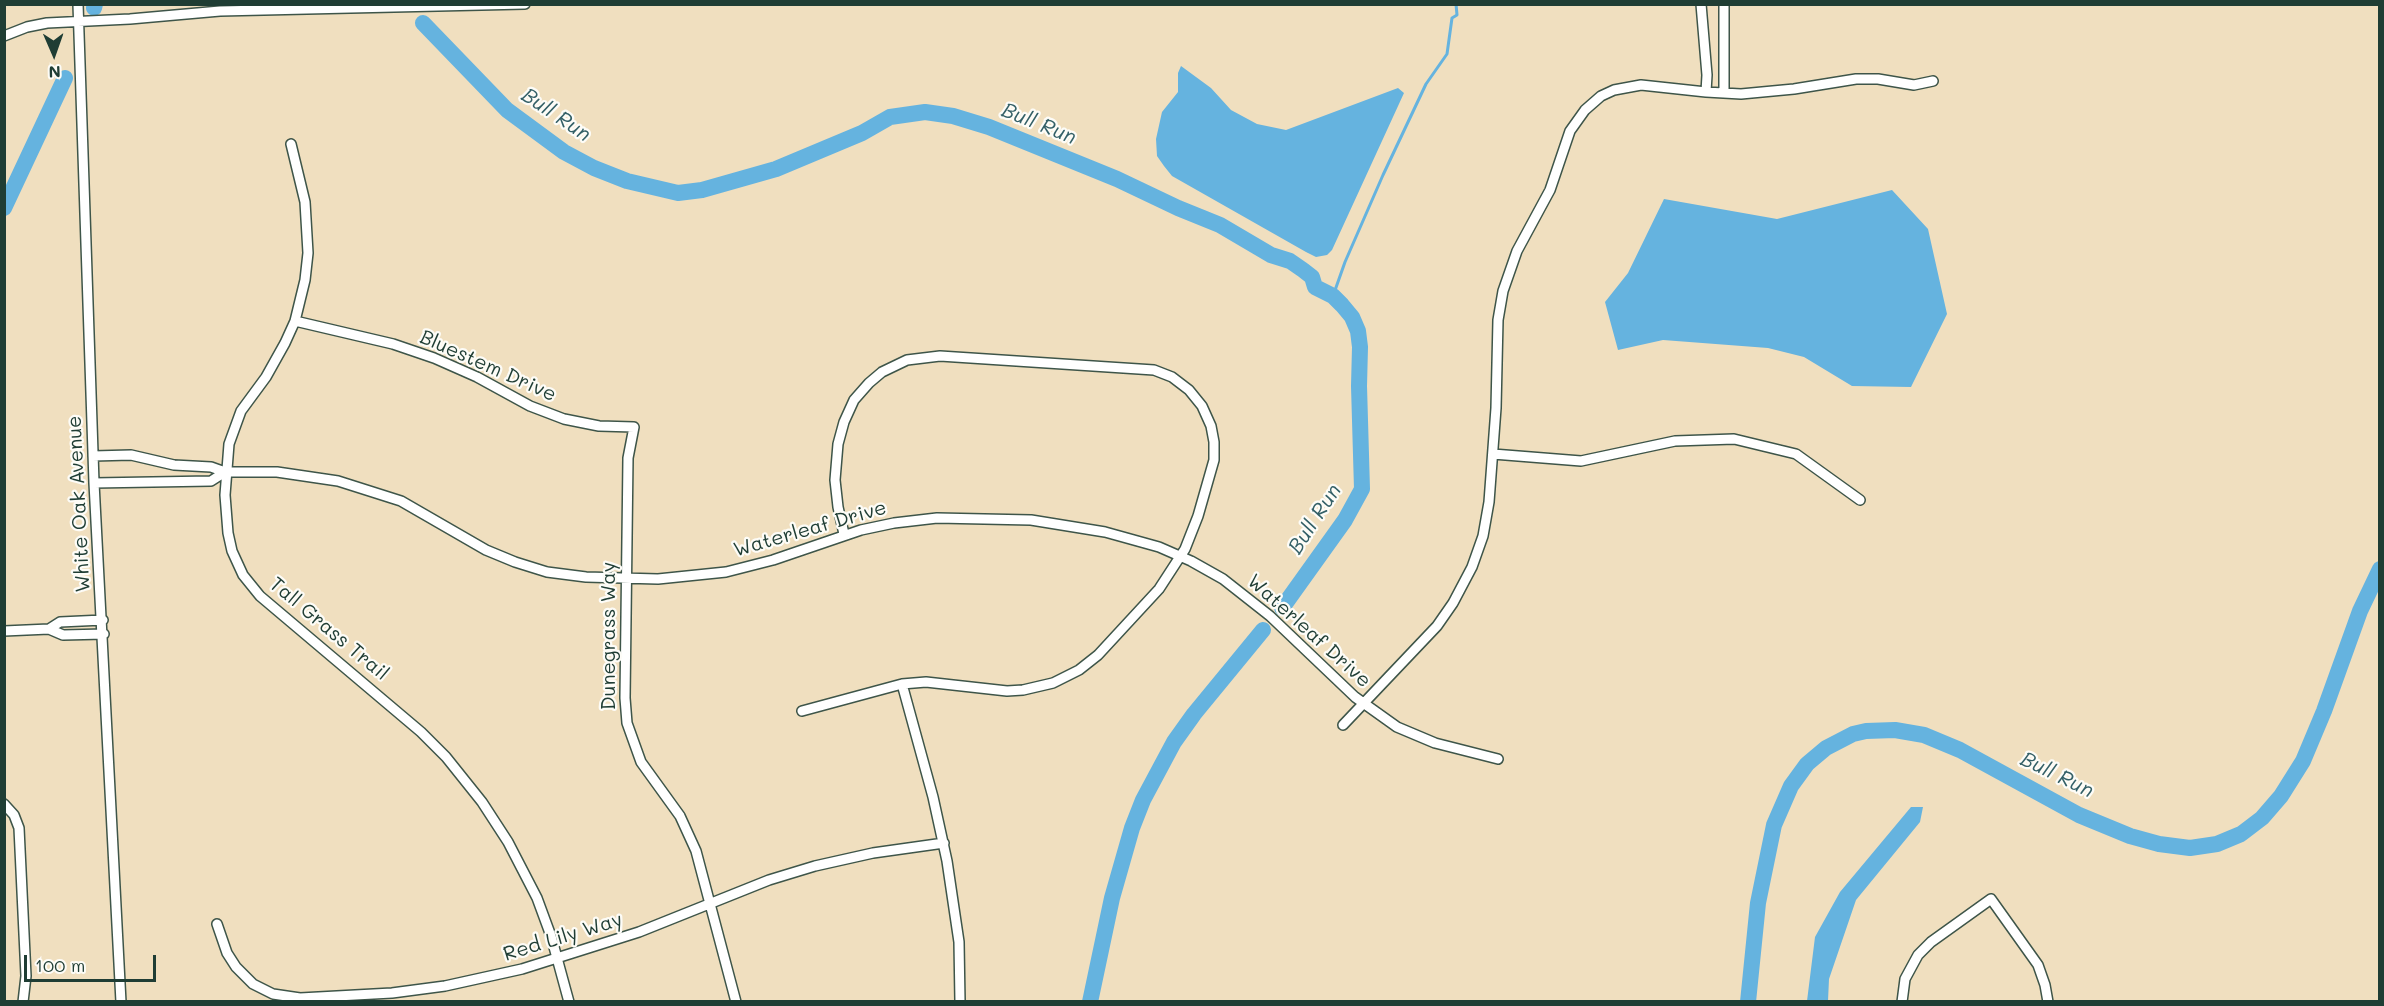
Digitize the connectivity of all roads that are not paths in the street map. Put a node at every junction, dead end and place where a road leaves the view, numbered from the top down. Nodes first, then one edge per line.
1 (78, 4) edge
2 (525, 4) edge
3 (1701, 4) edge
4 (1724, 4) edge
5 (462, 6) edge
6 (78, 21) junction
7 (4, 36) edge
8 (1933, 81) dead end
9 (1706, 92) junction
10 (1724, 93) junction
11 (291, 144) dead end
12 (295, 321) junction
13 (633, 427) joint
14 (1492, 454) junction
15 (93, 456) junction
16 (225, 472) junction
17 (94, 483) junction
18 (1860, 500) dead end
19 (844, 534) junction
20 (1181, 556) junction
21 (627, 578) junction
22 (103, 620) junction
23 (49, 629) junction
24 (4, 631) edge
25 (104, 634) junction
26 (902, 684) junction
27 (1363, 704) junction
28 (802, 711) dead end
29 (1343, 725) dead end
30 (1498, 759) dead end
31 (4, 804) edge
32 (944, 843) junction
33 (711, 904) junction
34 (217, 924) dead end
35 (558, 958) junction
36 (420, 990) junction
37 (23, 1002) edge
38 (121, 1002) edge
39 (422, 1002) edge
40 (569, 1002) edge
41 (736, 1002) edge
42 (960, 1002) edge
43 (1902, 1002) edge
44 (2048, 1002) edge

1 - 6 street, White Oak Avenue
2 - 5 street
3 - 9 street
4 - 10 street
5 - 6 street
6 - 7 street
6 - 15 street, White Oak Avenue
8 - 10 street
9 - 10 street
9 - 14 street
11 - 12 street, Tall Grass Trail
12 - 13 street, Bluestem Drive
12 - 16 street, Tall Grass Trail
13 - 21 street, Dunegrass Way
14 - 18 street
14 - 27 street
15 - 16 street, Waterleaf Drive
15 - 17 street, White Oak Avenue
16 - 17 street, Waterleaf Drive
16 - 21 street, Waterleaf Drive
16 - 35 street, Tall Grass Trail
17 - 22 street, White Oak Avenue
19 - 20 street, Waterleaf Drive
19 - 20 street
19 - 21 street, Waterleaf Drive
20 - 26 street
20 - 27 street, Waterleaf Drive
21 - 33 street, Dunegrass Way
22 - 23 street
22 - 25 street, White Oak Avenue
23 - 24 street
23 - 25 street
25 - 38 street, White Oak Avenue
26 - 28 street
26 - 32 street
27 - 29 street
27 - 30 street, Waterleaf Drive
31 - 37 street
32 - 33 street, Red Lily Way
32 - 42 street
33 - 35 street, Red Lily Way
33 - 41 street, Dunegrass Way
34 - 36 street, Red Lily Way
35 - 36 street, Red Lily Way
35 - 40 street, Tall Grass Trail
36 - 39 street
43 - 44 street

